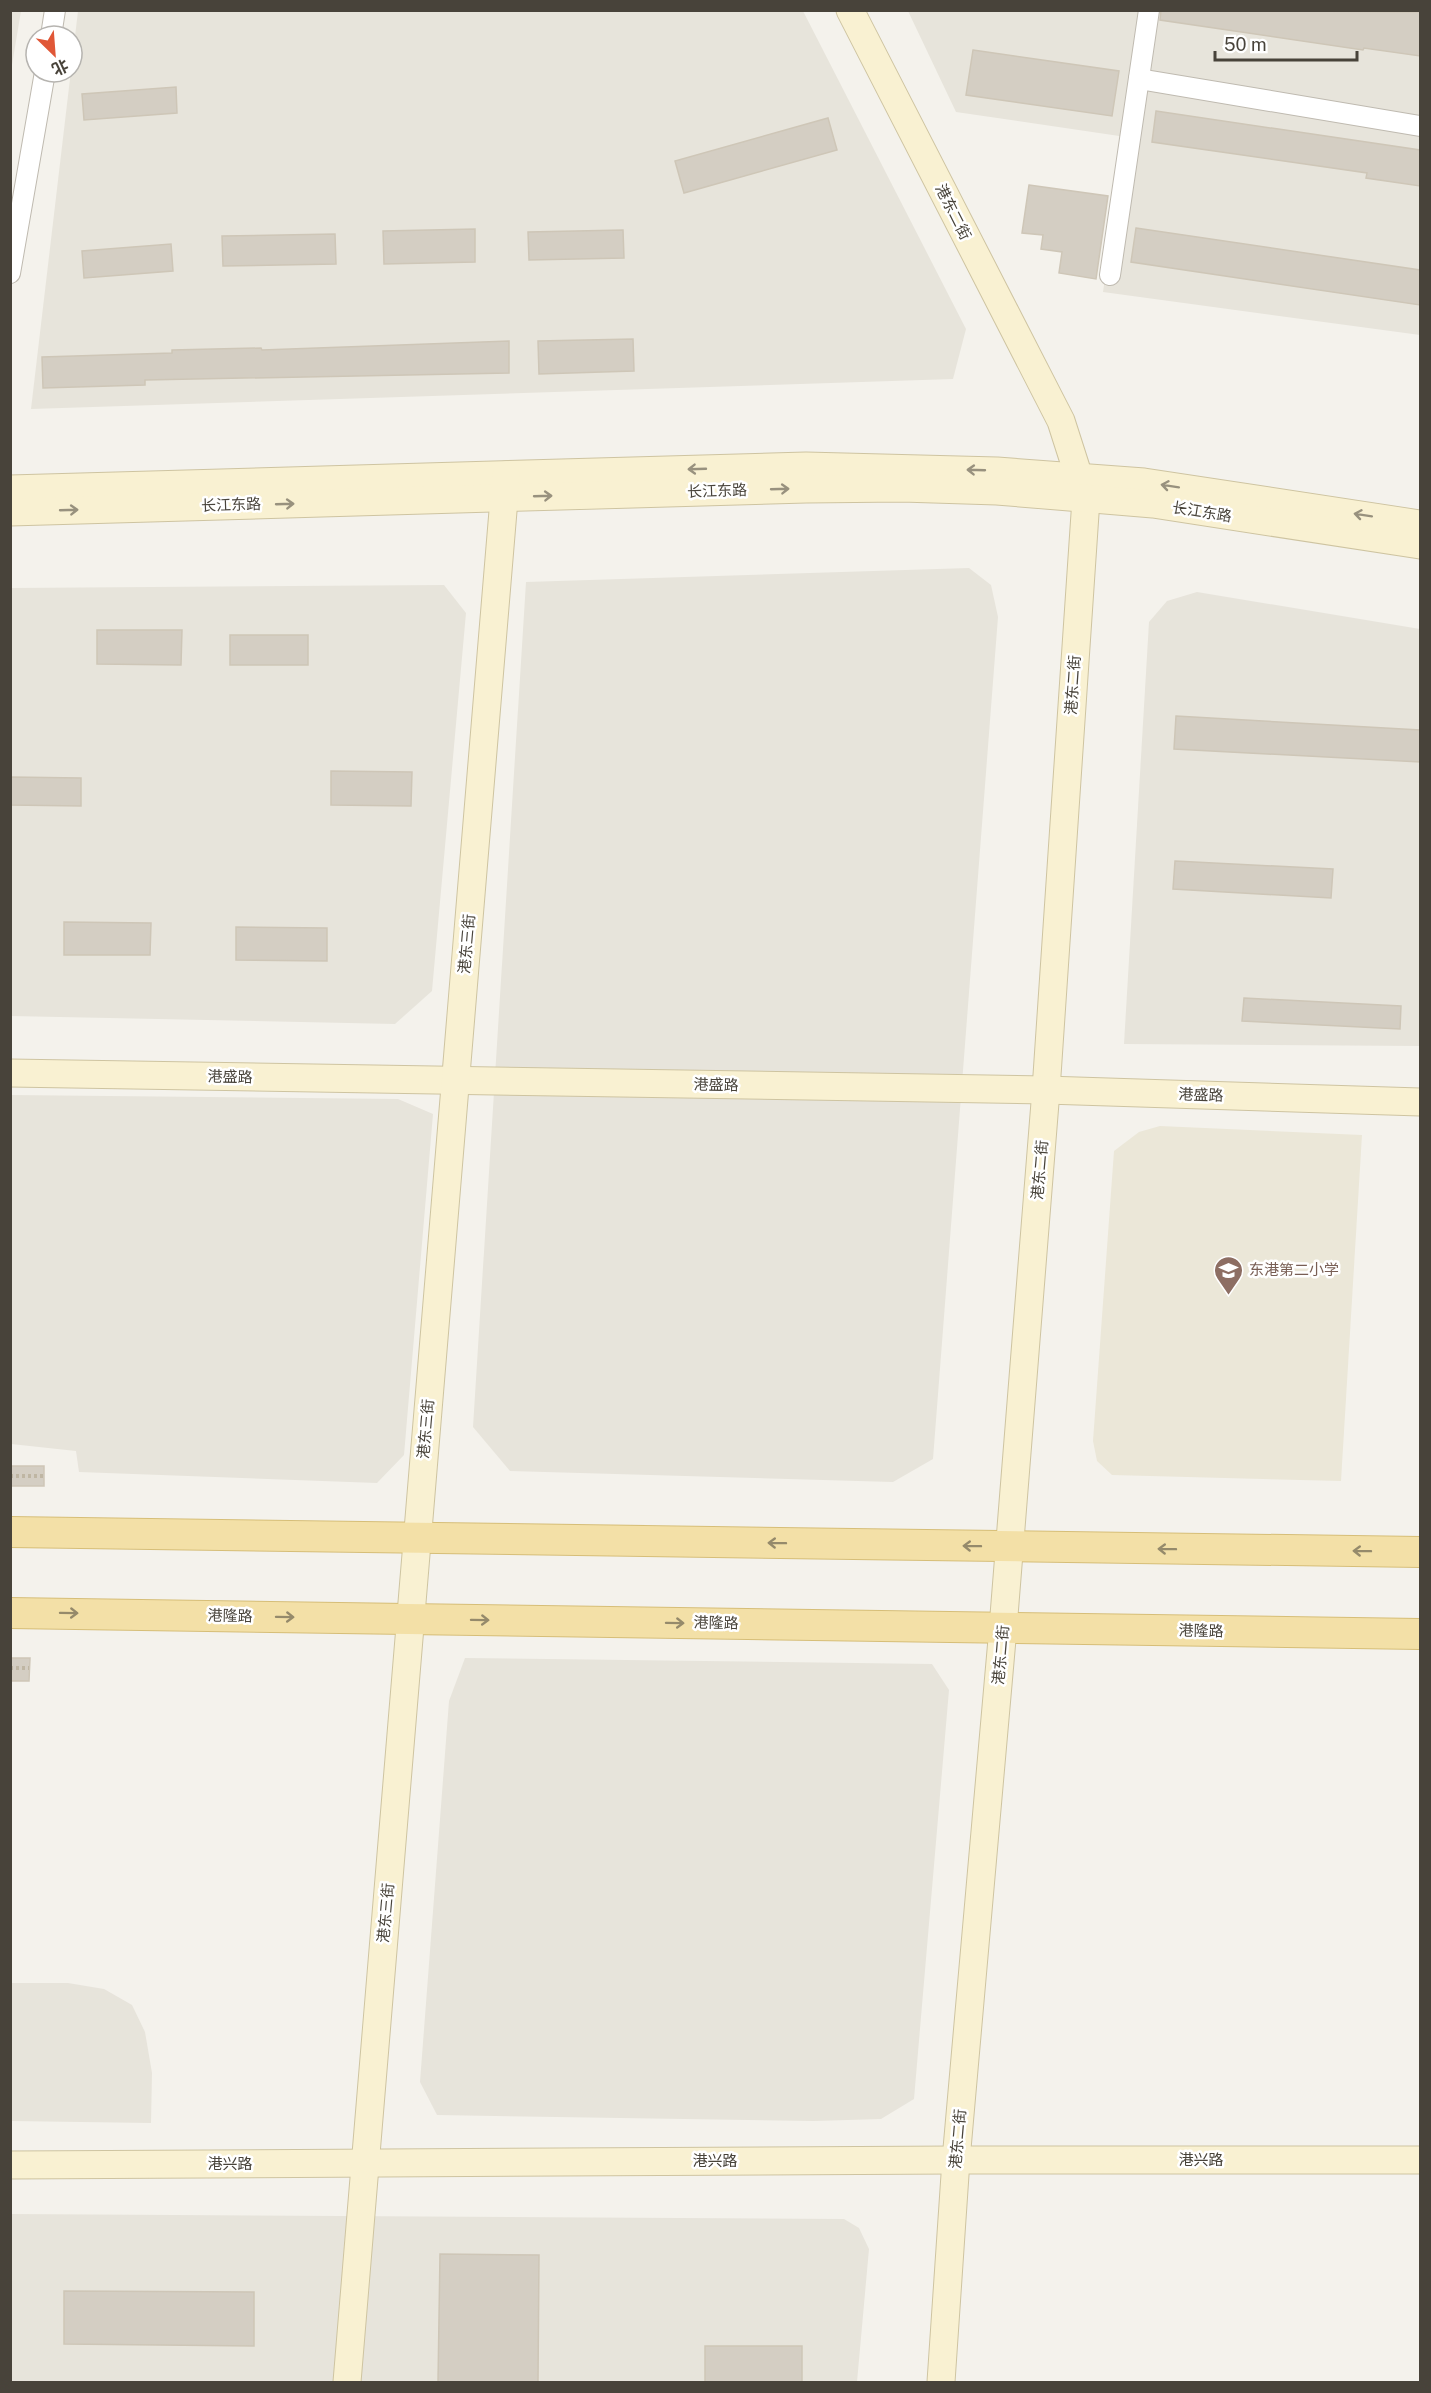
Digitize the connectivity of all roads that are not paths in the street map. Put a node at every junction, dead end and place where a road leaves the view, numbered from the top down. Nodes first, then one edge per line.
1 (850, 10) edge
2 (1149, 10) edge
3 (1138, 79) junction
4 (43, 84) edge
5 (1420, 126) edge
6 (10, 273) edge
7 (1110, 275) dead end
8 (505, 486) junction
9 (1082, 488) junction
10 (10, 489) edge
11 (10, 512) edge
12 (1420, 524) edge
13 (1420, 545) edge
14 (10, 1073) edge
15 (455, 1081) junction
16 (1046, 1090) junction
17 (1420, 1102) edge
18 (10, 1532) edge
19 (417, 1538) junction
20 (1009, 1546) junction
21 (1420, 1552) edge
22 (10, 1613) edge
23 (410, 1619) junction
24 (1003, 1628) junction
25 (1420, 1634) edge
26 (956, 2160) junction
27 (1420, 2160) edge
28 (365, 2163) junction
29 (10, 2165) edge
30 (347, 2382) edge
31 (941, 2382) edge

1 - 9 main road, 港东二街
2 - 3 street
3 - 5 street
3 - 7 street
4 - 6 street
8 - 9 main road, 长江东路
8 - 10 main road, 长江东路
11 -> 8 main road, 长江东路
8 - 15 main road, 港东三街
12 -> 9 main road, 长江东路
9 - 13 main road, 长江东路
9 - 16 main road, 港东二街
14 - 15 main road, 港盛路
15 - 16 main road, 港盛路
15 - 19 main road, 港东三街
16 - 17 main road, 港盛路
16 - 20 main road, 港东二街
18 - 19 main road
20 -> 19 main road
19 - 23 main road, 港东三街
21 -> 20 main road
20 - 24 main road, 港东二街
22 -> 23 main road, 港隆路
23 -> 24 main road, 港隆路
23 - 28 main road, 港东三街
24 - 25 main road, 港隆路
24 - 26 main road, 港东二街
26 - 27 main road, 港兴路
26 - 28 main road, 港兴路
26 - 31 main road, 港东二街
28 - 29 main road, 港兴路
28 - 30 main road, 港东三街

